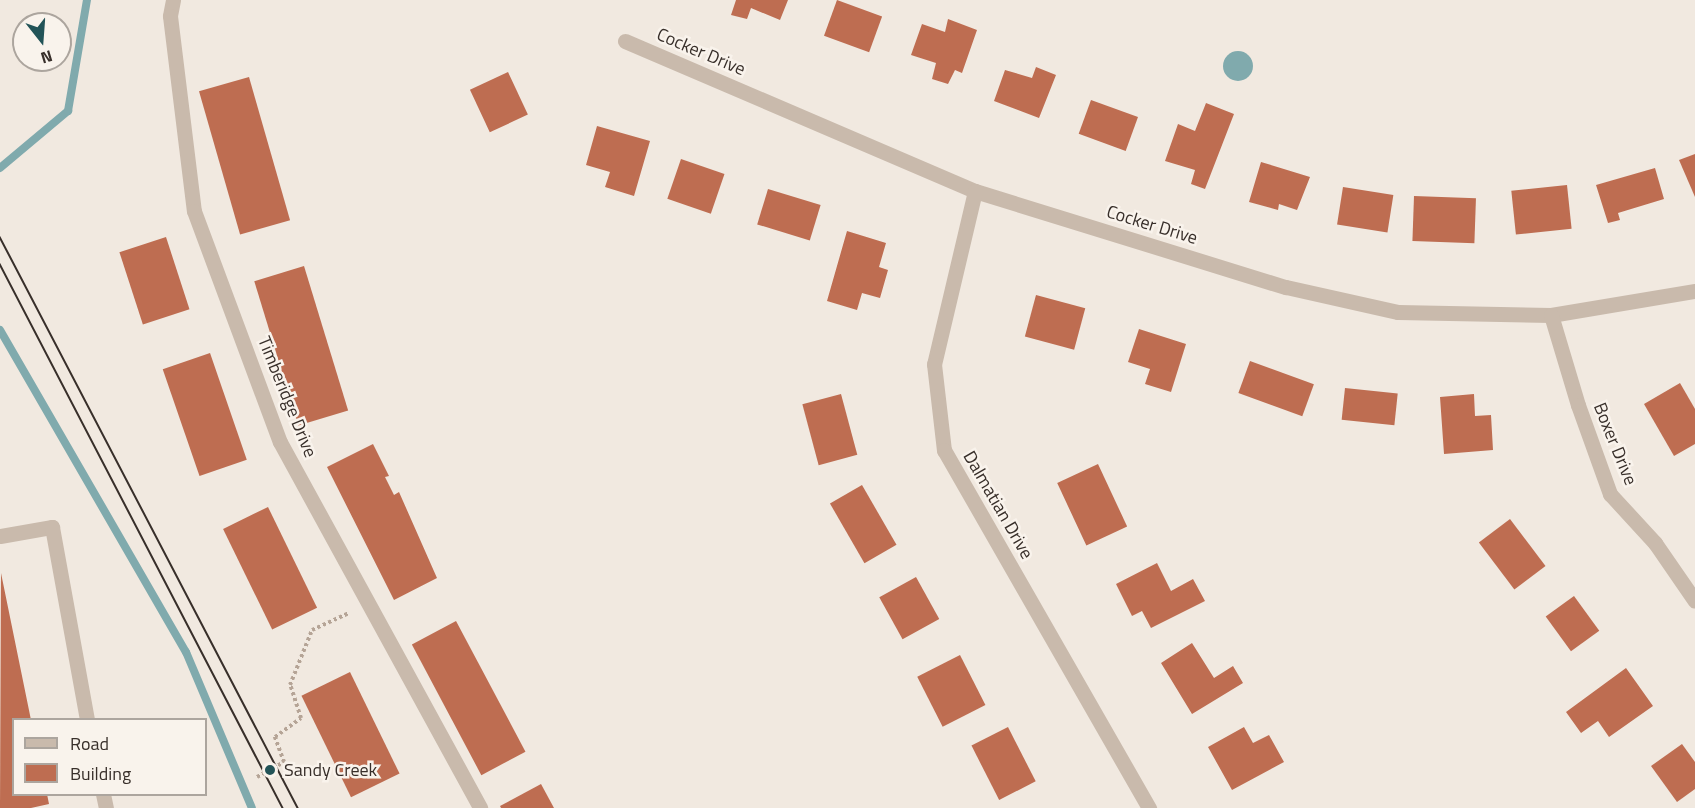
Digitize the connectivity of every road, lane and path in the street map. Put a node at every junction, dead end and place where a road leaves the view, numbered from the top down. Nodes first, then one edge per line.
1 (173, 0) edge
2 (625, 41) dead end
3 (975, 191) junction
4 (1695, 291) edge
5 (1551, 315) junction
6 (0, 536) edge
7 (1695, 601) edge
8 (368, 603) junction
9 (87, 718) edge
10 (257, 777) dead end
11 (480, 808) edge
12 (1149, 808) edge

1 - 8 street, Timberidge Drive
2 - 3 street, Cocker Drive
3 - 5 street, Cocker Drive
3 - 12 street, Dalmatian Drive
4 - 5 street, Cocker Drive
5 - 7 street, Boxer Drive
6 - 9 street
8 - 10 path
8 - 11 street, Timberidge Drive

